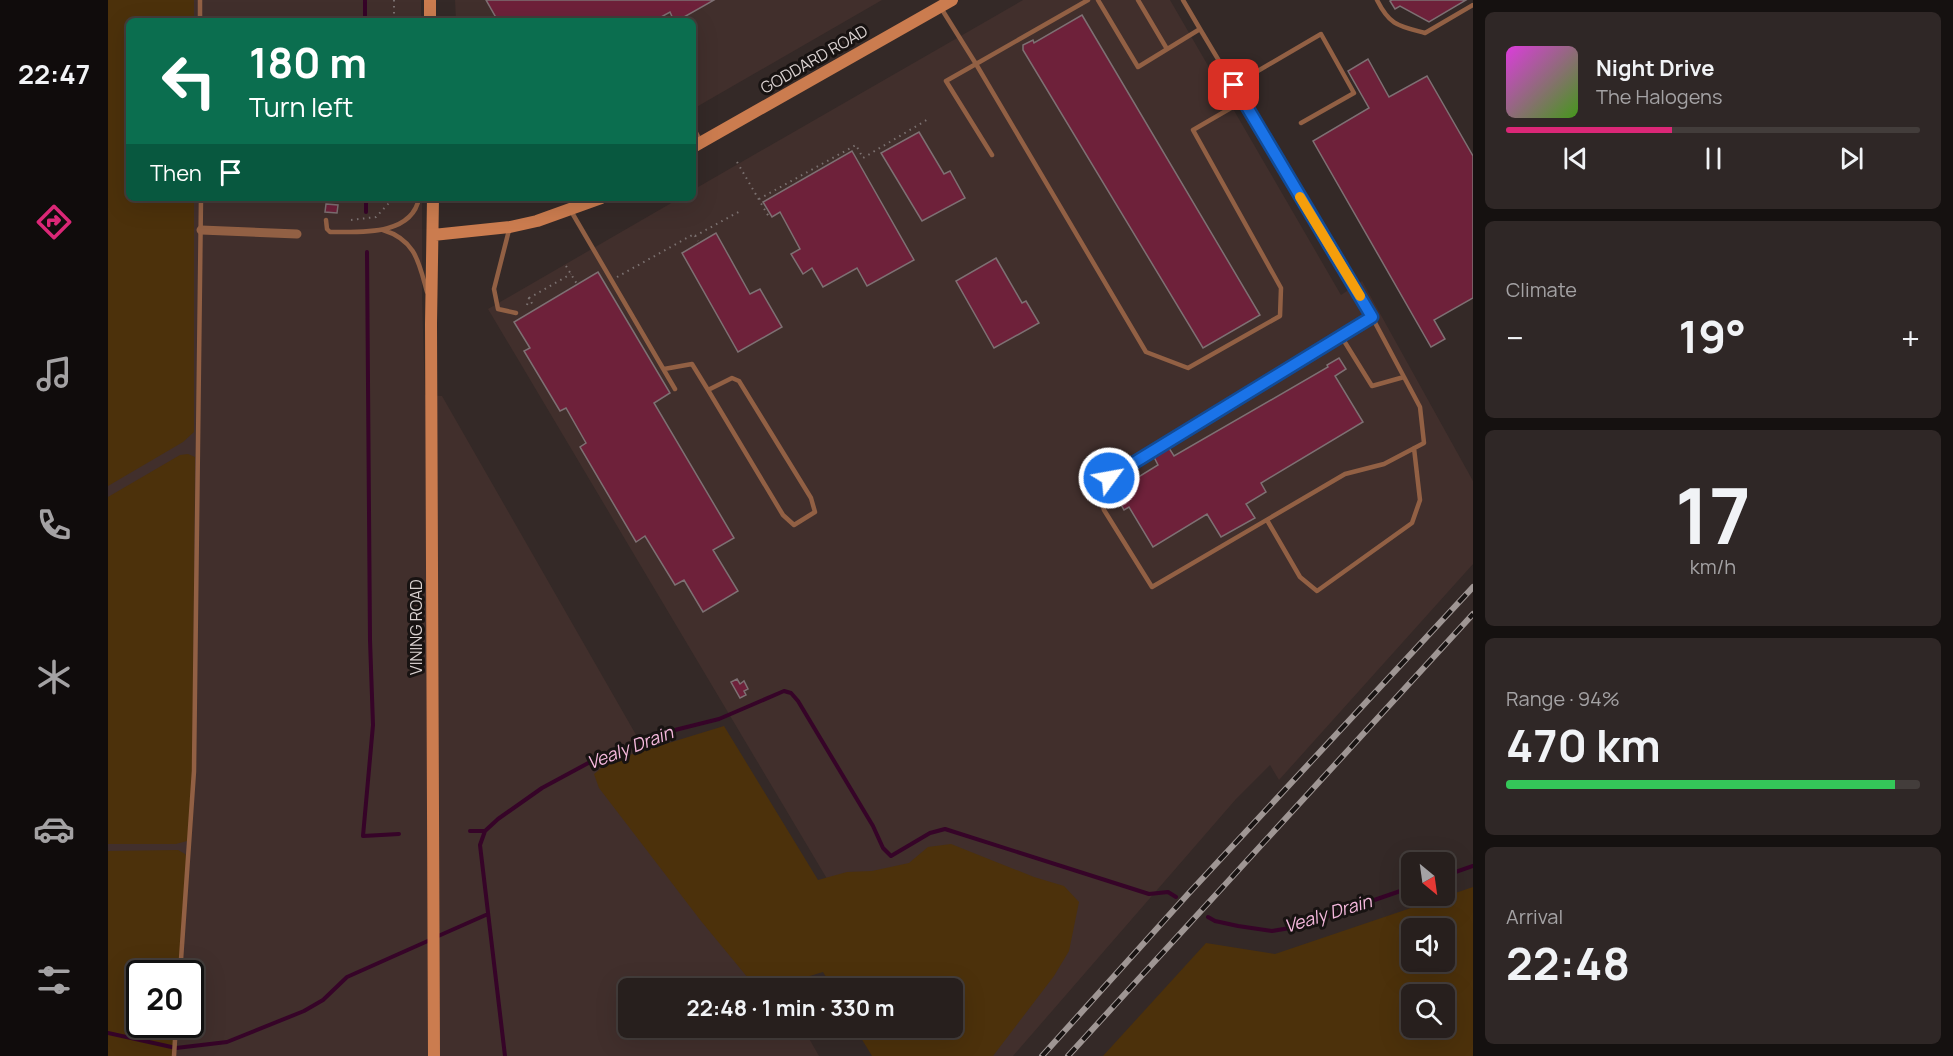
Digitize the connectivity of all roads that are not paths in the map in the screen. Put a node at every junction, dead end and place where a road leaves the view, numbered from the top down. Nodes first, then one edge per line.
1 (200, 0) edge
2 (430, 0) edge
3 (952, 0) edge
4 (1088, 0) edge
5 (1098, 0) edge
6 (1138, 0) edge
7 (1183, 0) edge
8 (1377, 0) edge
9 (1473, 5) edge
10 (940, 6) junction
11 (200, 18) edge
12 (430, 18) edge
13 (1200, 29) junction
14 (1167, 49) junction
15 (975, 64) junction
16 (1234, 85) junction
17 (1243, 101) junction
18 (1301, 123) dead end
19 (697, 145) edge
20 (992, 155) dead end
21 (201, 201) edge
22 (418, 201) edge
23 (433, 201) edge
24 (594, 201) edge
25 (570, 211) junction
26 (327, 220) dead end
27 (510, 227) junction
28 (201, 230) junction
29 (381, 230) junction
30 (297, 234) dead end
31 (433, 235) junction
32 (431, 307) junction
33 (516, 313) dead end
34 (1372, 317) junction
35 (1341, 336) junction
36 (664, 369) junction
37 (1404, 377) junction
38 (675, 390) dead end
39 (708, 390) junction
40 (1414, 448) junction
41 (1267, 520) junction
42 (181, 960) edge
43 (175, 1038) edge
44 (174, 1056) edge
45 (434, 1056) edge

1 - 11 lane
2 - 12 main road
3 - 10 main road, GODDARD ROAD
4 - 15 lane
5 - 14 lane
6 - 14 lane
7 - 13 lane
8 - 9 lane
10 - 15 lane
10 - 19 main road, GODDARD ROAD
13 - 14 lane
13 - 16 lane
15 - 17 lane
15 - 20 lane
16 - 17 lane
16 - 18 lane
17 - 34 lane
21 - 28 lane
22 - 29 lane
23 - 31 main road, VINING ROAD
24 - 25 main road
25 - 27 main road
25 - 36 lane
26 - 29 lane
27 - 31 main road
27 - 33 lane
28 - 30 street
28 - 42 lane
29 - 32 lane
31 - 32 main road, VINING ROAD
32 - 45 main road, VINING ROAD
34 - 35 lane
34 - 37 lane
35 - 37 lane
35 - 41 lane
36 - 38 lane
36 - 39 lane
37 - 40 lane
39 - 39 lane
40 - 41 lane
40 - 41 lane
43 - 44 lane

